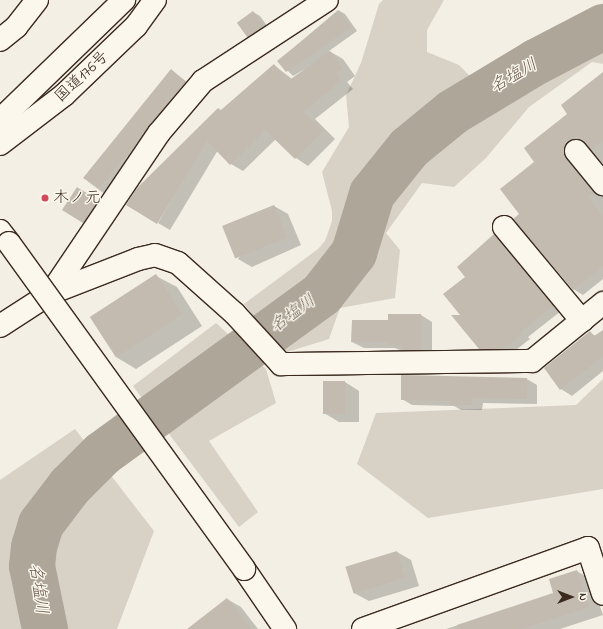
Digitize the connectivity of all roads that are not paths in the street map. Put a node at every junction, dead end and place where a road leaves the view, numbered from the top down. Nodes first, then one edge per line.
1 (38, 0) edge
2 (124, 0) edge
3 (155, 0) edge
4 (327, 0) edge
5 (0, 40) edge
6 (0, 120) edge
7 (0, 144) edge
8 (576, 151) dead end
9 (603, 184) edge
10 (504, 227) dead end
11 (5, 237) edge
12 (51, 293) junction
13 (603, 304) edge
14 (582, 321) junction
15 (0, 326) edge
16 (603, 594) edge
17 (285, 629) edge
18 (363, 629) edge

1 - 5 main road
2 - 6 main road, 国道176号
3 - 7 main road, 国道176号
4 - 12 main road
8 - 9 main road
10 - 14 main road
11 - 17 main road, bridge
12 - 14 main road
12 - 15 main road
13 - 14 main road
16 - 18 main road

